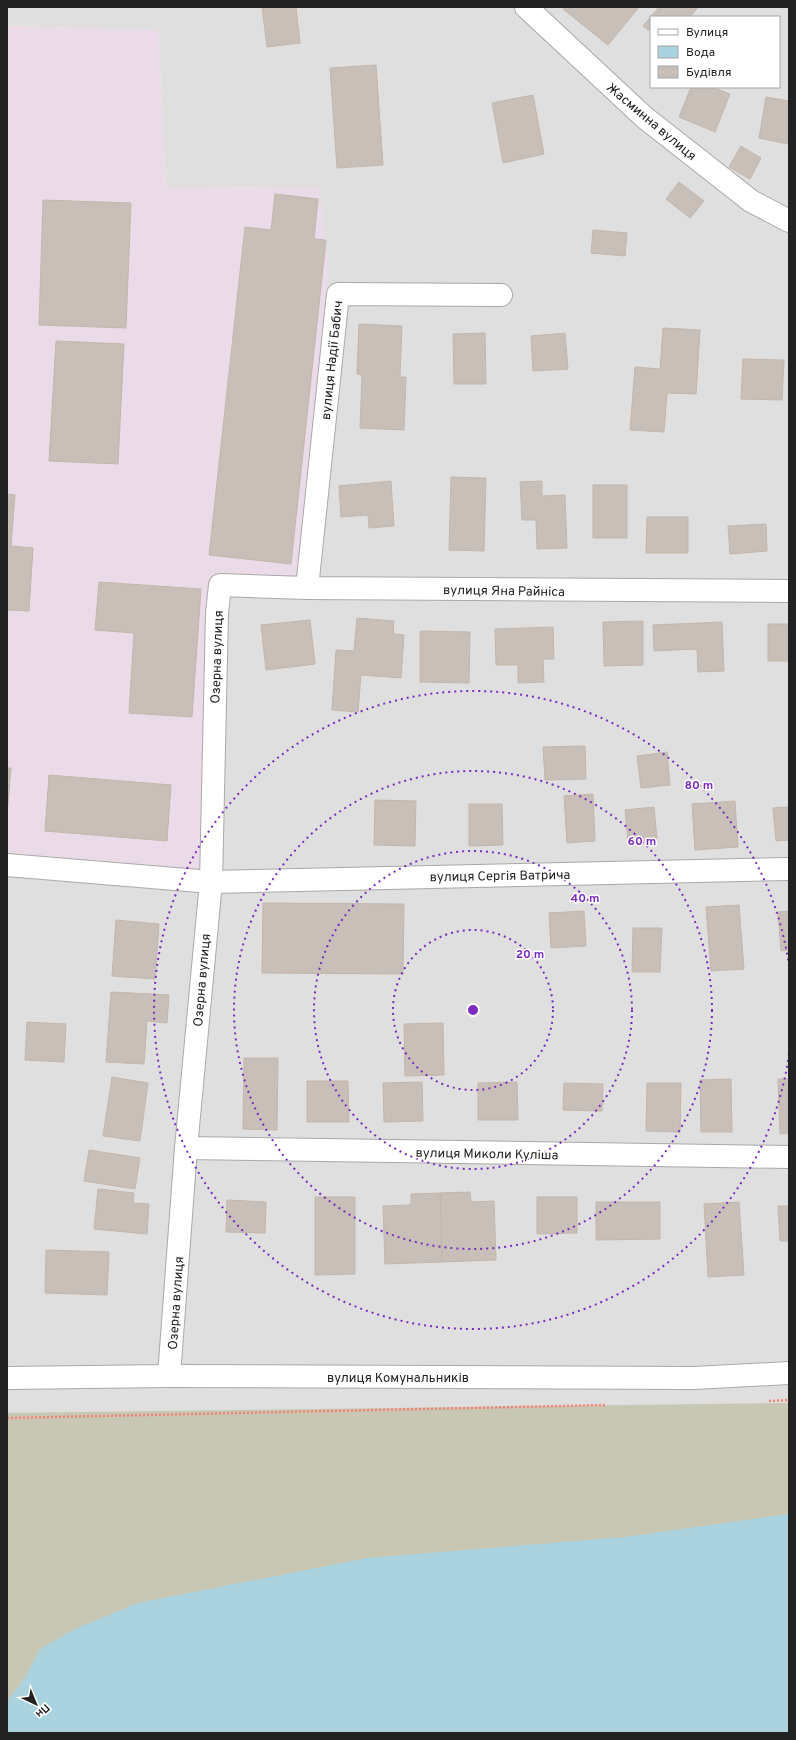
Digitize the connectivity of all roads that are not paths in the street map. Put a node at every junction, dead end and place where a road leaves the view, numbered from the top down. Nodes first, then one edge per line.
1 (526, 7) edge
2 (789, 221) edge
3 (501, 295) dead end
4 (220, 585) joint
5 (307, 588) junction
6 (789, 591) edge
7 (7, 865) edge
8 (789, 869) edge
9 (211, 882) junction
10 (186, 1148) junction
11 (789, 1157) edge
12 (789, 1373) edge
13 (169, 1376) junction
14 (7, 1378) edge

1 - 2 street, Жасминна вулиця
3 - 5 street, вулиця Надії Бабич
4 - 5 street, вулиця Яна Райніса
4 - 9 street, Озерна вулиця
5 - 6 street, вулиця Яна Райніса
7 - 9 street, вулиця Сергія Ватрича
8 - 9 street, вулиця Сергія Ватрича
9 - 10 street, Озерна вулиця
10 - 11 street, вулиця Миколи Куліша
10 - 13 street, Озерна вулиця
12 - 13 street, вулиця Комунальників
13 - 14 street, вулиця Комунальників

